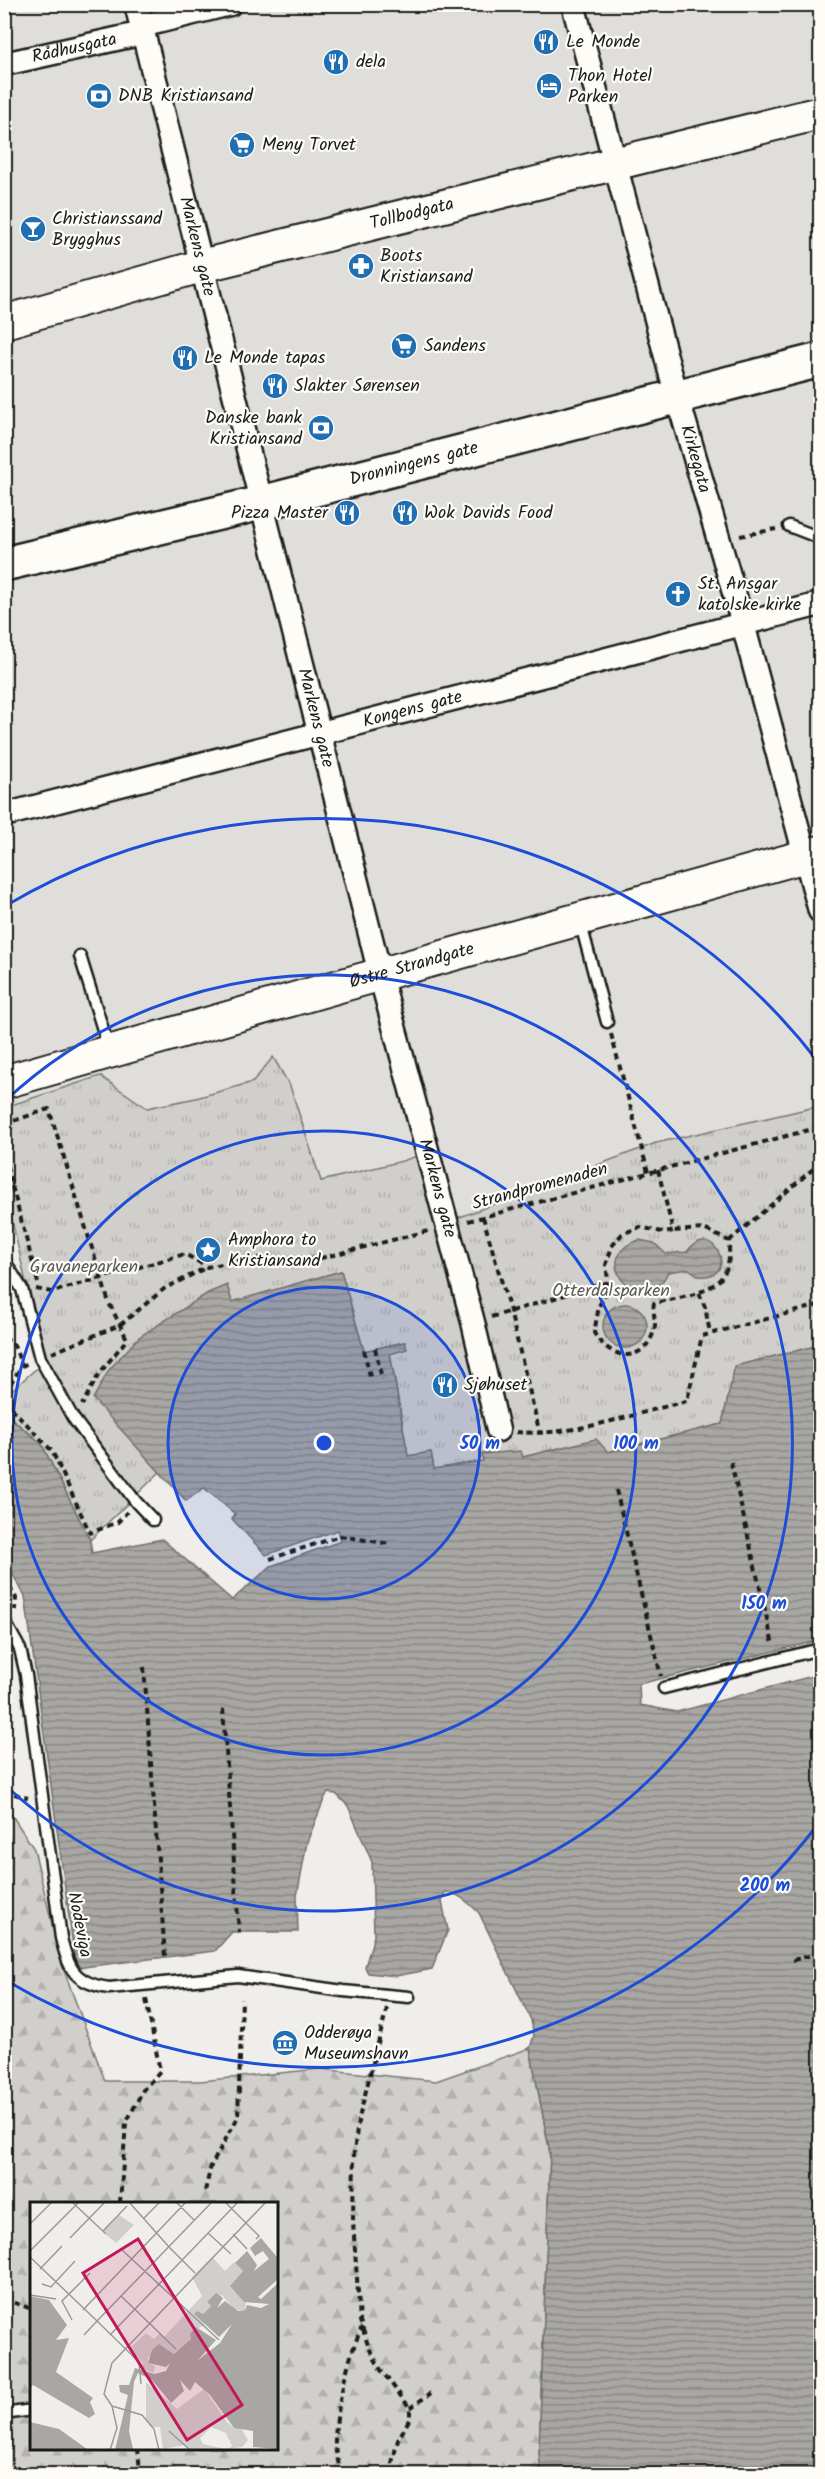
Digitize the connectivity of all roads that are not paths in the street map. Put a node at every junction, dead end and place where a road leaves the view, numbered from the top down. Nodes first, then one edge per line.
1 (230, 4) edge
2 (574, 9) edge
3 (140, 21) edge
4 (4, 64) edge
5 (820, 113) edge
6 (615, 165) junction
7 (201, 266) junction
8 (4, 322) edge
9 (820, 360) edge
10 (676, 396) junction
11 (261, 503) junction
12 (789, 526) road end
13 (820, 538) edge
14 (4, 564) edge
15 (820, 604) edge
16 (743, 624) junction
17 (321, 734) junction
18 (4, 815) edge
19 (813, 854) edge
20 (820, 911) edge
21 (580, 920) junction
22 (80, 956) dead end
23 (380, 974) junction
24 (607, 1022) road end
25 (110, 1052) junction
26 (4, 1082) edge
27 (4, 1260) edge
28 (498, 1430) road end
29 (153, 1520) dead end
30 (4, 1620) edge
31 (820, 1649) edge
32 (664, 1688) road end
33 (409, 1997) dead end
34 (30, 2410) edge
35 (4, 2414) edge

1 - 3 street, Rådhusgata
2 - 6 street, Kirkegata
3 - 4 street, Rådhusgata
3 - 7 street, Markens gate
5 - 6 main road, Tollbodgata
6 - 7 main road, Tollbodgata
6 - 10 street, Kirkegata
7 - 8 main road, Tollbodgata
7 - 11 street, Markens gate
9 - 10 main road, Dronningens gate
10 - 11 main road, Dronningens gate
10 - 16 street, Kirkegata
11 - 14 main road, Dronningens gate
11 - 17 street, Markens gate
12 - 13 lane
15 - 16 street, Kongens gate
16 - 17 street, Kongens gate
16 - 19 street, Kirkegata
17 - 18 street, Kongens gate
17 - 23 street, Markens gate
19 - 20 street, Kirkegata
19 - 21 main road, Østre Strandgate
21 - 23 main road, Østre Strandgate
21 - 24 lane
22 - 25 lane
23 - 25 main road, Østre Strandgate
23 - 28 street, Markens gate
25 - 26 main road, Østre Strandgate
27 - 29 lane
30 - 33 lane, Nodeviga
31 - 32 lane
34 - 35 lane

